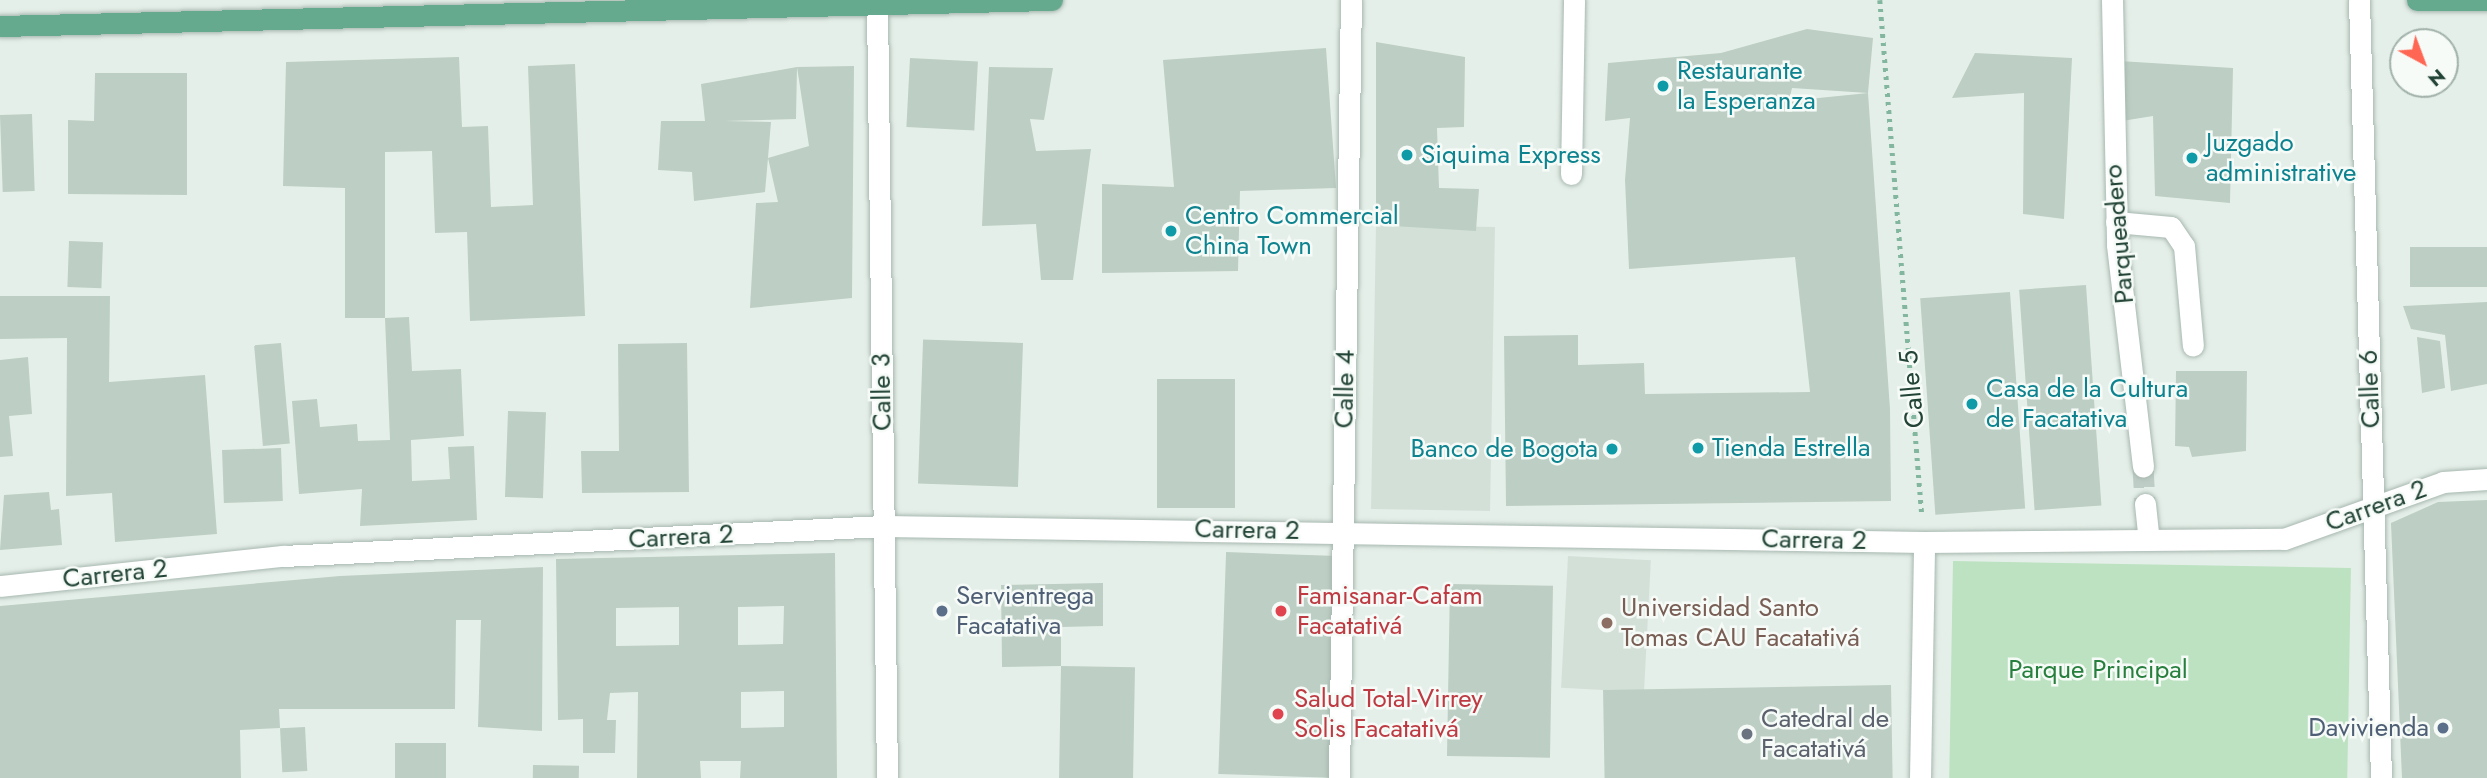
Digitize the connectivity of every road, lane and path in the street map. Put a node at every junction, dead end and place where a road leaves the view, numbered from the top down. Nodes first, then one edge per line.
1 (1052, 0) edge
2 (1351, 0) edge
3 (1574, 0) edge
4 (1880, 0) edge
5 (2112, 0) edge
6 (2358, 0) edge
7 (2417, 0) edge
8 (2487, 0) edge
9 (877, 5) junction
10 (0, 26) edge
11 (1571, 174) dead end
12 (2116, 222) junction
13 (2193, 346) dead end
14 (2143, 466) tunnel mouth
15 (2487, 479) edge
16 (2146, 504) tunnel mouth
17 (2373, 506) junction
18 (884, 526) junction
19 (1343, 531) junction
20 (2149, 540) junction
21 (1924, 542) junction
22 (0, 586) edge
23 (887, 778) edge
24 (1339, 778) edge
25 (1920, 778) edge
26 (2381, 778) edge

1 - 9 main road
2 - 19 street, Calle 4
3 - 11 street
4 - 21 path, Calle 5
5 - 12 street, Parqueadero
6 - 17 street, Calle 6
7 - 8 main road
9 - 10 main road
9 - 18 street, Calle 3
12 - 13 street
12 - 14 street, Parqueadero
15 - 17 street, Carrera 2
16 - 20 street
17 - 20 street, Carrera 2
17 - 26 street, Calle 6
18 - 19 street, Carrera 2
18 - 22 street, Carrera 2
18 - 23 street, Calle 3
19 - 21 street, Carrera 2
19 - 24 street, Calle 4
20 - 21 street, Carrera 2
21 - 25 street

